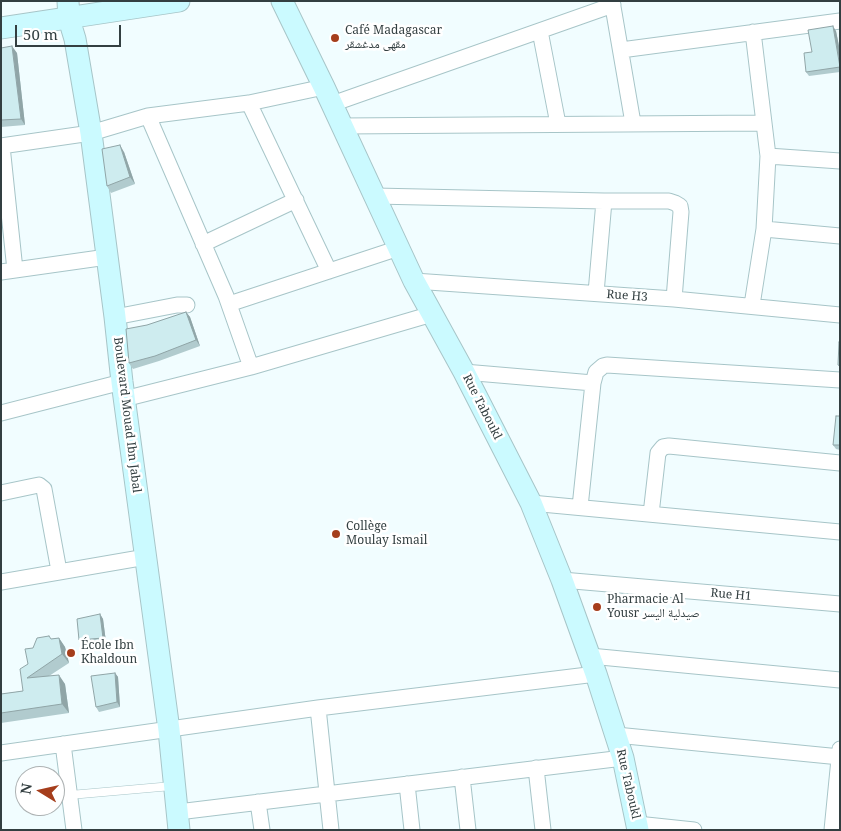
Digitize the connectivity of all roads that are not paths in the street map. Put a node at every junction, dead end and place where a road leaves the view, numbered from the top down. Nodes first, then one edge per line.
1 (179, 1) edge
2 (282, 1) edge
3 (613, 3) edge
4 (68, 10) edge
5 (840, 21) edge
6 (1, 28) edge
7 (540, 31) junction
8 (753, 32) junction
9 (621, 50) junction
10 (328, 95) junction
11 (249, 103) junction
12 (148, 116) junction
13 (633, 123) junction
14 (764, 123) junction
15 (558, 124) junction
16 (342, 126) junction
17 (91, 133) junction
18 (2, 146) edge
19 (768, 156) junction
20 (840, 161) edge
21 (375, 196) junction
22 (296, 200) junction
23 (604, 201) junction
24 (764, 229) junction
25 (840, 236) edge
26 (203, 244) junction
27 (399, 248) junction
28 (107, 257) junction
29 (8, 271) edge
30 (329, 271) junction
31 (414, 281) junction
32 (596, 293) junction
33 (674, 299) junction
34 (228, 304) junction
35 (187, 305) dead end
36 (752, 305) junction
37 (432, 314) junction
38 (840, 315) edge
39 (115, 317) junction
40 (251, 367) junction
41 (464, 372) junction
42 (840, 380) edge
43 (593, 383) junction
44 (123, 390) junction
45 (1, 413) edge
46 (840, 463) edge
47 (1, 493) edge
48 (530, 503) junction
49 (580, 507) junction
50 (651, 514) junction
51 (840, 532) edge
52 (146, 557) junction
53 (59, 571) junction
54 (562, 580) junction
55 (1, 582) edge
56 (840, 604) edge
57 (593, 665) junction
58 (840, 680) edge
59 (318, 708) junction
60 (168, 730) junction
61 (616, 735) junction
62 (63, 744) junction
63 (1, 753) edge
64 (839, 754) edge
65 (623, 758) junction
66 (536, 768) junction
67 (462, 777) junction
68 (407, 784) junction
69 (175, 786) junction
70 (327, 793) junction
71 (70, 795) junction
72 (258, 802) junction
73 (179, 821) edge
74 (638, 827) edge
75 (74, 830) edge
76 (262, 830) edge
77 (331, 830) edge
78 (412, 830) edge
79 (468, 830) edge
80 (543, 830) edge
81 (694, 830) edge
82 (832, 830) edge

1 - 4 main road
2 - 10 main road, Rue Taboukl
3 - 7 street
3 - 9 street
4 - 6 main road
4 - 17 main road, Boulevard Mouad Ibn Jabal
5 - 8 street
7 - 10 street
7 - 15 street
8 - 9 street
8 - 14 street
9 - 13 street
10 - 11 street
10 - 16 main road, Rue Taboukl
11 - 12 street
11 - 22 street
12 - 17 street
12 - 26 street
13 - 14 street
13 - 15 street
14 - 19 street
15 - 16 street
16 - 21 main road, Rue Taboukl
17 - 18 street
17 - 28 main road, Boulevard Mouad Ibn Jabal
18 - 29 street
19 - 20 street
19 - 24 street
21 - 23 street
21 - 27 main road, Rue Taboukl
22 - 26 street
22 - 30 street
23 - 32 street
23 - 33 street
24 - 25 street
24 - 36 street
26 - 34 street
27 - 30 street
27 - 31 main road, Rue Taboukl
28 - 29 street
28 - 39 main road, Boulevard Mouad Ibn Jabal
30 - 34 street
31 - 32 street, Rue H3
31 - 37 main road, Rue Taboukl
32 - 33 street, Rue H3
33 - 36 street, Rue H3
34 - 40 street
35 - 39 street
36 - 38 street, Rue H3
37 - 40 street
37 - 41 main road, Rue Taboukl
39 - 44 main road, Boulevard Mouad Ibn Jabal
40 - 44 street
41 - 43 street
41 - 48 main road, Rue Taboukl
42 - 43 street
43 - 49 street
44 - 45 street
44 - 52 main road, Boulevard Mouad Ibn Jabal
46 - 50 street
47 - 53 street
48 - 49 street
48 - 54 main road, Rue Taboukl
49 - 50 street
50 - 51 street
52 - 53 street
52 - 60 main road, Boulevard Mouad Ibn Jabal
53 - 55 street
54 - 56 street, Rue H1
54 - 57 main road, Rue Taboukl
57 - 58 street
57 - 59 street
57 - 61 main road, Rue Taboukl
59 - 60 street
59 - 70 street
60 - 62 street
60 - 69 main road, Boulevard Mouad Ibn Jabal
61 - 64 street
61 - 65 main road, Rue Taboukl
62 - 63 street
62 - 71 street
64 - 82 street
65 - 66 street
65 - 74 main road, Rue Taboukl
66 - 67 street
66 - 80 street
67 - 68 street
67 - 79 street
68 - 70 street
68 - 78 street
69 - 71 lane
69 - 73 main road, Boulevard Mouad Ibn Jabal
70 - 72 street
70 - 77 street
71 - 75 street
72 - 73 street
72 - 76 street
74 - 81 street

